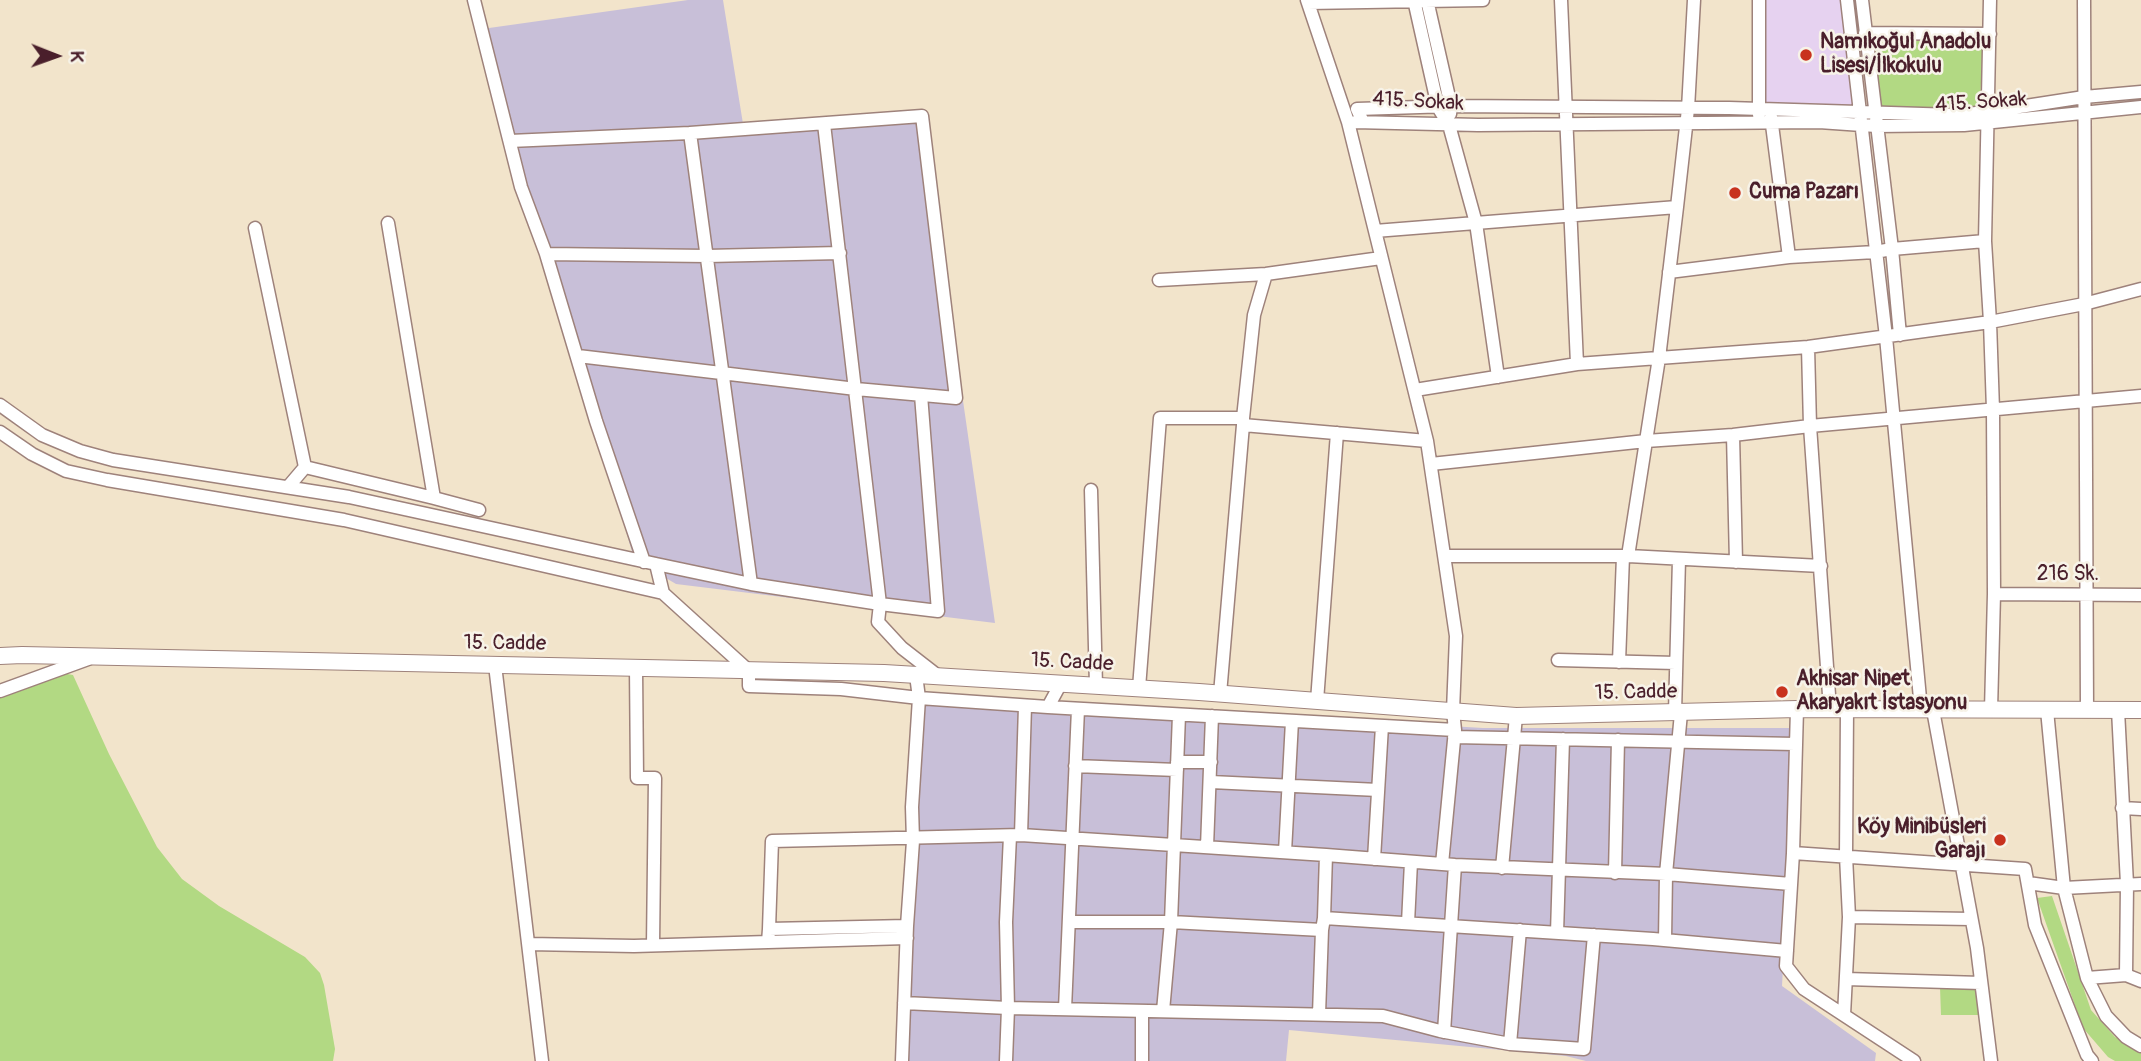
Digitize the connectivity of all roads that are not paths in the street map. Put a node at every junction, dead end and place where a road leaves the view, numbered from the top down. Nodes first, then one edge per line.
1 (474, 0) edge
2 (1421, 0) edge
3 (1483, 0) edge
4 (1561, 0) edge
5 (1694, 0) edge
6 (1759, 0) edge
7 (1847, 0) edge
8 (1861, 0) edge
9 (1990, 0) edge
10 (2084, 0) edge
11 (1308, 2) edge
12 (1865, 33) junction
13 (1990, 34) junction
14 (2141, 92) edge
15 (2084, 97) junction
16 (1451, 106) junction
17 (1437, 107) junction
18 (1566, 107) junction
19 (2141, 107) edge
20 (2084, 113) junction
21 (1687, 116) junction
22 (1765, 116) junction
23 (1861, 118) junction
24 (1987, 118) junction
25 (1875, 119) junction
26 (1348, 122) junction
27 (1363, 122) junction
28 (824, 124) junction
29 (1566, 124) junction
30 (1449, 125) junction
31 (690, 133) junction
32 (510, 141) junction
33 (1677, 207) junction
34 (1570, 216) junction
35 (388, 223) dead end
36 (1476, 223) junction
37 (256, 228) dead end
38 (1375, 231) junction
39 (1984, 241) junction
40 (1892, 249) junction
41 (1875, 252) junction
42 (840, 253) junction
43 (546, 254) junction
44 (707, 256) junction
45 (1789, 257) junction
46 (1381, 258) junction
47 (1669, 272) junction
48 (1266, 274) junction
49 (1159, 280) dead end
50 (2141, 289) edge
51 (2084, 304) junction
52 (1990, 323) junction
53 (1900, 335) junction
54 (1886, 337) junction
55 (1808, 347) junction
56 (578, 356) junction
57 (1658, 358) junction
58 (1577, 364) junction
59 (723, 372) junction
60 (1498, 377) junction
61 (856, 389) junction
62 (1415, 390) junction
63 (921, 395) junction
64 (2141, 396) edge
65 (2085, 400) junction
66 (0, 405) edge
67 (1993, 410) junction
68 (1893, 419) junction
69 (1243, 422) junction
70 (1810, 426) junction
71 (0, 432) edge
72 (1338, 433) junction
73 (1733, 435) junction
74 (1427, 441) junction
75 (1646, 441) junction
76 (1431, 464) junction
77 (304, 467) junction
78 (288, 487) junction
79 (1091, 490) dead end
80 (433, 498) junction
81 (479, 510) dead end
82 (1444, 556) junction
83 (1626, 556) junction
84 (1679, 559) junction
85 (1736, 562) junction
86 (650, 563) junction
87 (1821, 566) junction
88 (751, 584) junction
89 (663, 593) junction
90 (1994, 593) junction
91 (2086, 594) junction
92 (2141, 595) edge
93 (880, 604) junction
94 (0, 656) edge
95 (95, 656) junction
96 (1558, 660) dead end
97 (1619, 663) junction
98 (1676, 663) junction
99 (495, 665) junction
100 (636, 668) junction
101 (749, 670) junction
102 (916, 675) junction
103 (938, 677) junction
104 (1061, 684) junction
105 (1096, 686) junction
106 (1139, 688) junction
107 (0, 691) edge
108 (1199, 692) junction
109 (1220, 694) junction
110 (919, 698) junction
111 (1317, 701) junction
112 (1025, 706) junction
113 (1048, 707) junction
114 (1077, 709) junction
115 (1797, 709) junction
116 (1839, 709) junction
117 (1927, 710) junction
118 (1991, 710) junction
119 (2047, 710) junction
120 (2087, 710) junction
121 (2118, 710) junction
122 (2141, 710) edge
123 (1452, 711) junction
124 (1678, 713) junction
125 (1182, 715) junction
126 (1212, 716) junction
127 (1516, 716) junction
128 (1292, 721) junction
129 (1382, 726) junction
130 (1454, 734) junction
131 (1513, 738) junction
132 (1563, 739) junction
133 (1618, 740) junction
134 (1680, 741) junction
135 (1795, 744) junction
136 (1211, 762) junction
137 (1075, 766) junction
138 (1177, 766) junction
139 (1211, 782) junction
140 (1289, 786) junction
141 (1378, 790) junction
142 (2122, 808) junction
143 (2141, 809) edge
144 (1016, 836) junction
145 (913, 837) junction
146 (1073, 838) junction
147 (1174, 845) junction
148 (1208, 847) junction
149 (1285, 852) junction
150 (1793, 853) junction
151 (1326, 855) junction
152 (1846, 856) junction
153 (1374, 859) junction
154 (1411, 862) junction
155 (1961, 864) junction
156 (1448, 865) junction
157 (1502, 868) junction
158 (1559, 871) junction
159 (1615, 873) junction
160 (1667, 874) junction
161 (2028, 883) junction
162 (1791, 884) junction
163 (2127, 884) junction
164 (2141, 884) edge
165 (2064, 888) junction
166 (1849, 917) junction
167 (1971, 919) junction
168 (1069, 922) junction
169 (1171, 922) junction
170 (1408, 923) junction
171 (1323, 924) junction
172 (1452, 926) junction
173 (769, 929) junction
174 (1520, 930) junction
175 (907, 932) junction
176 (1557, 933) junction
177 (1594, 935) junction
178 (1665, 940) junction
179 (768, 942) junction
180 (528, 944) junction
181 (653, 945) junction
182 (1787, 951) junction
183 (2126, 975) junction
184 (2087, 978) junction
185 (1846, 979) junction
186 (2141, 981) edge
187 (1981, 983) junction
188 (904, 1003) junction
189 (1008, 1008) junction
190 (1065, 1009) junction
191 (1143, 1011) junction
192 (1163, 1011) junction
193 (1319, 1014) junction
194 (1844, 1014) junction
195 (1444, 1032) junction
196 (1510, 1044) junction
197 (2141, 1046) edge
198 (2087, 1059) edge
199 (542, 1061) edge
200 (902, 1061) edge
201 (1006, 1061) edge
202 (1142, 1061) edge
203 (1914, 1061) edge
204 (1991, 1061) edge

1 - 32 street
2 - 3 street
2 - 11 street
2 - 16 street
2 - 17 street
4 - 18 street
5 - 21 street
6 - 22 street
7 - 23 street
8 - 12 street
9 - 13 street
10 - 15 street
11 - 26 street
12 - 13 street
12 - 25 street
13 - 24 street
14 - 15 street, 415. Sokak
15 - 20 street
15 - 24 street, 415. Sokak
16 - 17 street, 415. Sokak
16 - 18 street, 415. Sokak
16 - 30 street
17 - 27 street, 415. Sokak
17 - 30 street
18 - 21 street, 415. Sokak
18 - 29 street
19 - 20 street, 415. Sokak
20 - 24 street, 415. Sokak
20 - 51 street
21 - 22 street, 415. Sokak
21 - 29 street, 415. Sokak
21 - 33 street
22 - 23 street, 415. Sokak
22 - 45 street
23 - 25 street, 415. Sokak
23 - 41 street
24 - 25 street, 415. Sokak
24 - 39 street
25 - 40 street
26 - 27 street
26 - 38 street
27 - 30 street, 415. Sokak
28 - 31 street
28 - 42 street
28 - 63 street
29 - 30 street, 415. Sokak
29 - 34 street
30 - 36 street
31 - 32 street
31 - 44 street
32 - 43 street
33 - 34 street
33 - 47 street
34 - 36 street
34 - 58 street
35 - 80 street
36 - 38 street
36 - 60 street
37 - 77 street
38 - 46 street
39 - 40 street
39 - 52 street
40 - 41 street
40 - 53 street
41 - 45 street
41 - 54 street
42 - 44 street
42 - 61 street
43 - 44 street
43 - 56 street
44 - 59 street
45 - 47 street
46 - 48 street
46 - 62 street
47 - 57 street
48 - 49 street
48 - 69 street
50 - 51 street
51 - 52 street
51 - 65 street
52 - 53 street
52 - 67 street
53 - 54 street
54 - 55 street
54 - 68 street
55 - 57 street
55 - 70 street
56 - 59 street
56 - 86 street
57 - 58 street
57 - 75 street
58 - 60 street
59 - 61 street
59 - 88 street
60 - 62 street
61 - 63 street
61 - 93 street
62 - 74 street
63 - 93 street
64 - 65 street
65 - 67 street
65 - 91 street
66 - 78 street
67 - 68 street
67 - 90 street
68 - 70 street
68 - 117 street
69 - 72 street
69 - 106 street
69 - 109 street
70 - 73 street
70 - 87 street
71 - 89 street
72 - 74 street
72 - 111 street
73 - 75 street
73 - 85 street
74 - 76 street
75 - 76 street
75 - 83 street
76 - 82 street
77 - 78 street
77 - 80 street
78 - 86 street
79 - 105 street
80 - 81 street
82 - 83 street
82 - 123 street
83 - 84 street
83 - 97 street
84 - 85 street
84 - 98 street
85 - 87 street
86 - 88 street
86 - 89 street
87 - 116 street
88 - 93 street
89 - 101 street
90 - 91 street, 216 Sk.
90 - 118 street
91 - 92 street, 216 Sk.
91 - 120 street
93 - 103 street
94 - 95 main road, 15. Cadde
95 - 99 main road, 15. Cadde
95 - 107 street
96 - 97 street
97 - 98 street
98 - 124 street
99 - 100 main road, 15. Cadde
99 - 180 street
100 - 101 main road, 15. Cadde
100 - 181 street
101 - 102 main road, 15. Cadde
101 - 110 street
102 - 103 main road, 15. Cadde
102 - 110 street
103 - 104 main road, 15. Cadde
104 - 105 main road, 15. Cadde
104 - 113 street
105 - 106 main road, 15. Cadde
106 - 108 main road, 15. Cadde
108 - 109 main road, 15. Cadde
108 - 125 street
109 - 111 main road, 15. Cadde
110 - 112 street
110 - 145 street
111 - 123 main road, 15. Cadde
112 - 113 street
112 - 144 street
113 - 114 street
114 - 125 street
114 - 137 street
115 - 116 main road, 15. Cadde
115 - 124 main road, 15. Cadde
115 - 135 street
116 - 117 main road, 15. Cadde
116 - 152 street
117 - 118 main road, 15. Cadde
117 - 155 street
118 - 119 main road, 15. Cadde
119 - 120 main road, 15. Cadde
119 - 165 street
120 - 121 main road, 15. Cadde
121 - 122 main road, 15. Cadde
121 - 142 street
123 - 127 main road, 15. Cadde
123 - 130 street
124 - 127 main road, 15. Cadde
124 - 134 street
125 - 126 street
125 - 138 street
126 - 128 street
126 - 136 street
127 - 131 street
128 - 129 street
128 - 140 street
129 - 130 street
129 - 141 street
130 - 131 street
130 - 156 street
131 - 132 street
131 - 157 street
132 - 133 street
132 - 158 street
133 - 134 street
133 - 159 street
134 - 135 street
134 - 160 street
135 - 150 street
136 - 138 street
136 - 139 street
137 - 138 street
137 - 146 street
138 - 147 street
139 - 140 street
139 - 148 street
140 - 141 street
140 - 149 street
141 - 153 street
142 - 143 street
142 - 163 street
144 - 145 street
144 - 146 street
144 - 189 street
145 - 173 street
145 - 175 street
146 - 147 street
146 - 168 street
147 - 148 street
147 - 169 street
148 - 149 street
149 - 151 street
150 - 152 street
150 - 162 street
151 - 153 street
151 - 171 street
152 - 155 street
152 - 166 street
153 - 154 street
154 - 156 street
154 - 170 street
155 - 161 street
155 - 167 street
156 - 157 street
156 - 172 street
157 - 158 street
158 - 159 street
158 - 176 street
159 - 160 street
160 - 162 street
160 - 178 street
161 - 165 street
161 - 198 street
162 - 182 street
163 - 164 street
163 - 165 street
163 - 183 street
165 - 184 street
166 - 167 street
166 - 185 street
167 - 187 street
168 - 169 street
168 - 190 street
169 - 171 street
169 - 192 street
170 - 171 street
170 - 172 street
171 - 193 street
172 - 174 street
172 - 195 street
173 - 175 street
173 - 179 street
174 - 176 street
174 - 196 street
175 - 179 street
175 - 188 street
176 - 177 street
177 - 178 street
177 - 196 street
178 - 182 street
179 - 181 street
180 - 181 street
180 - 199 street
182 - 194 street
183 - 184 street
183 - 186 street
184 - 197 street
185 - 187 street
185 - 194 street
187 - 204 street
188 - 189 street
188 - 200 street
189 - 190 street
189 - 201 street
190 - 191 street
191 - 192 street
191 - 202 street
192 - 193 street
193 - 195 street
194 - 203 street
195 - 196 street

